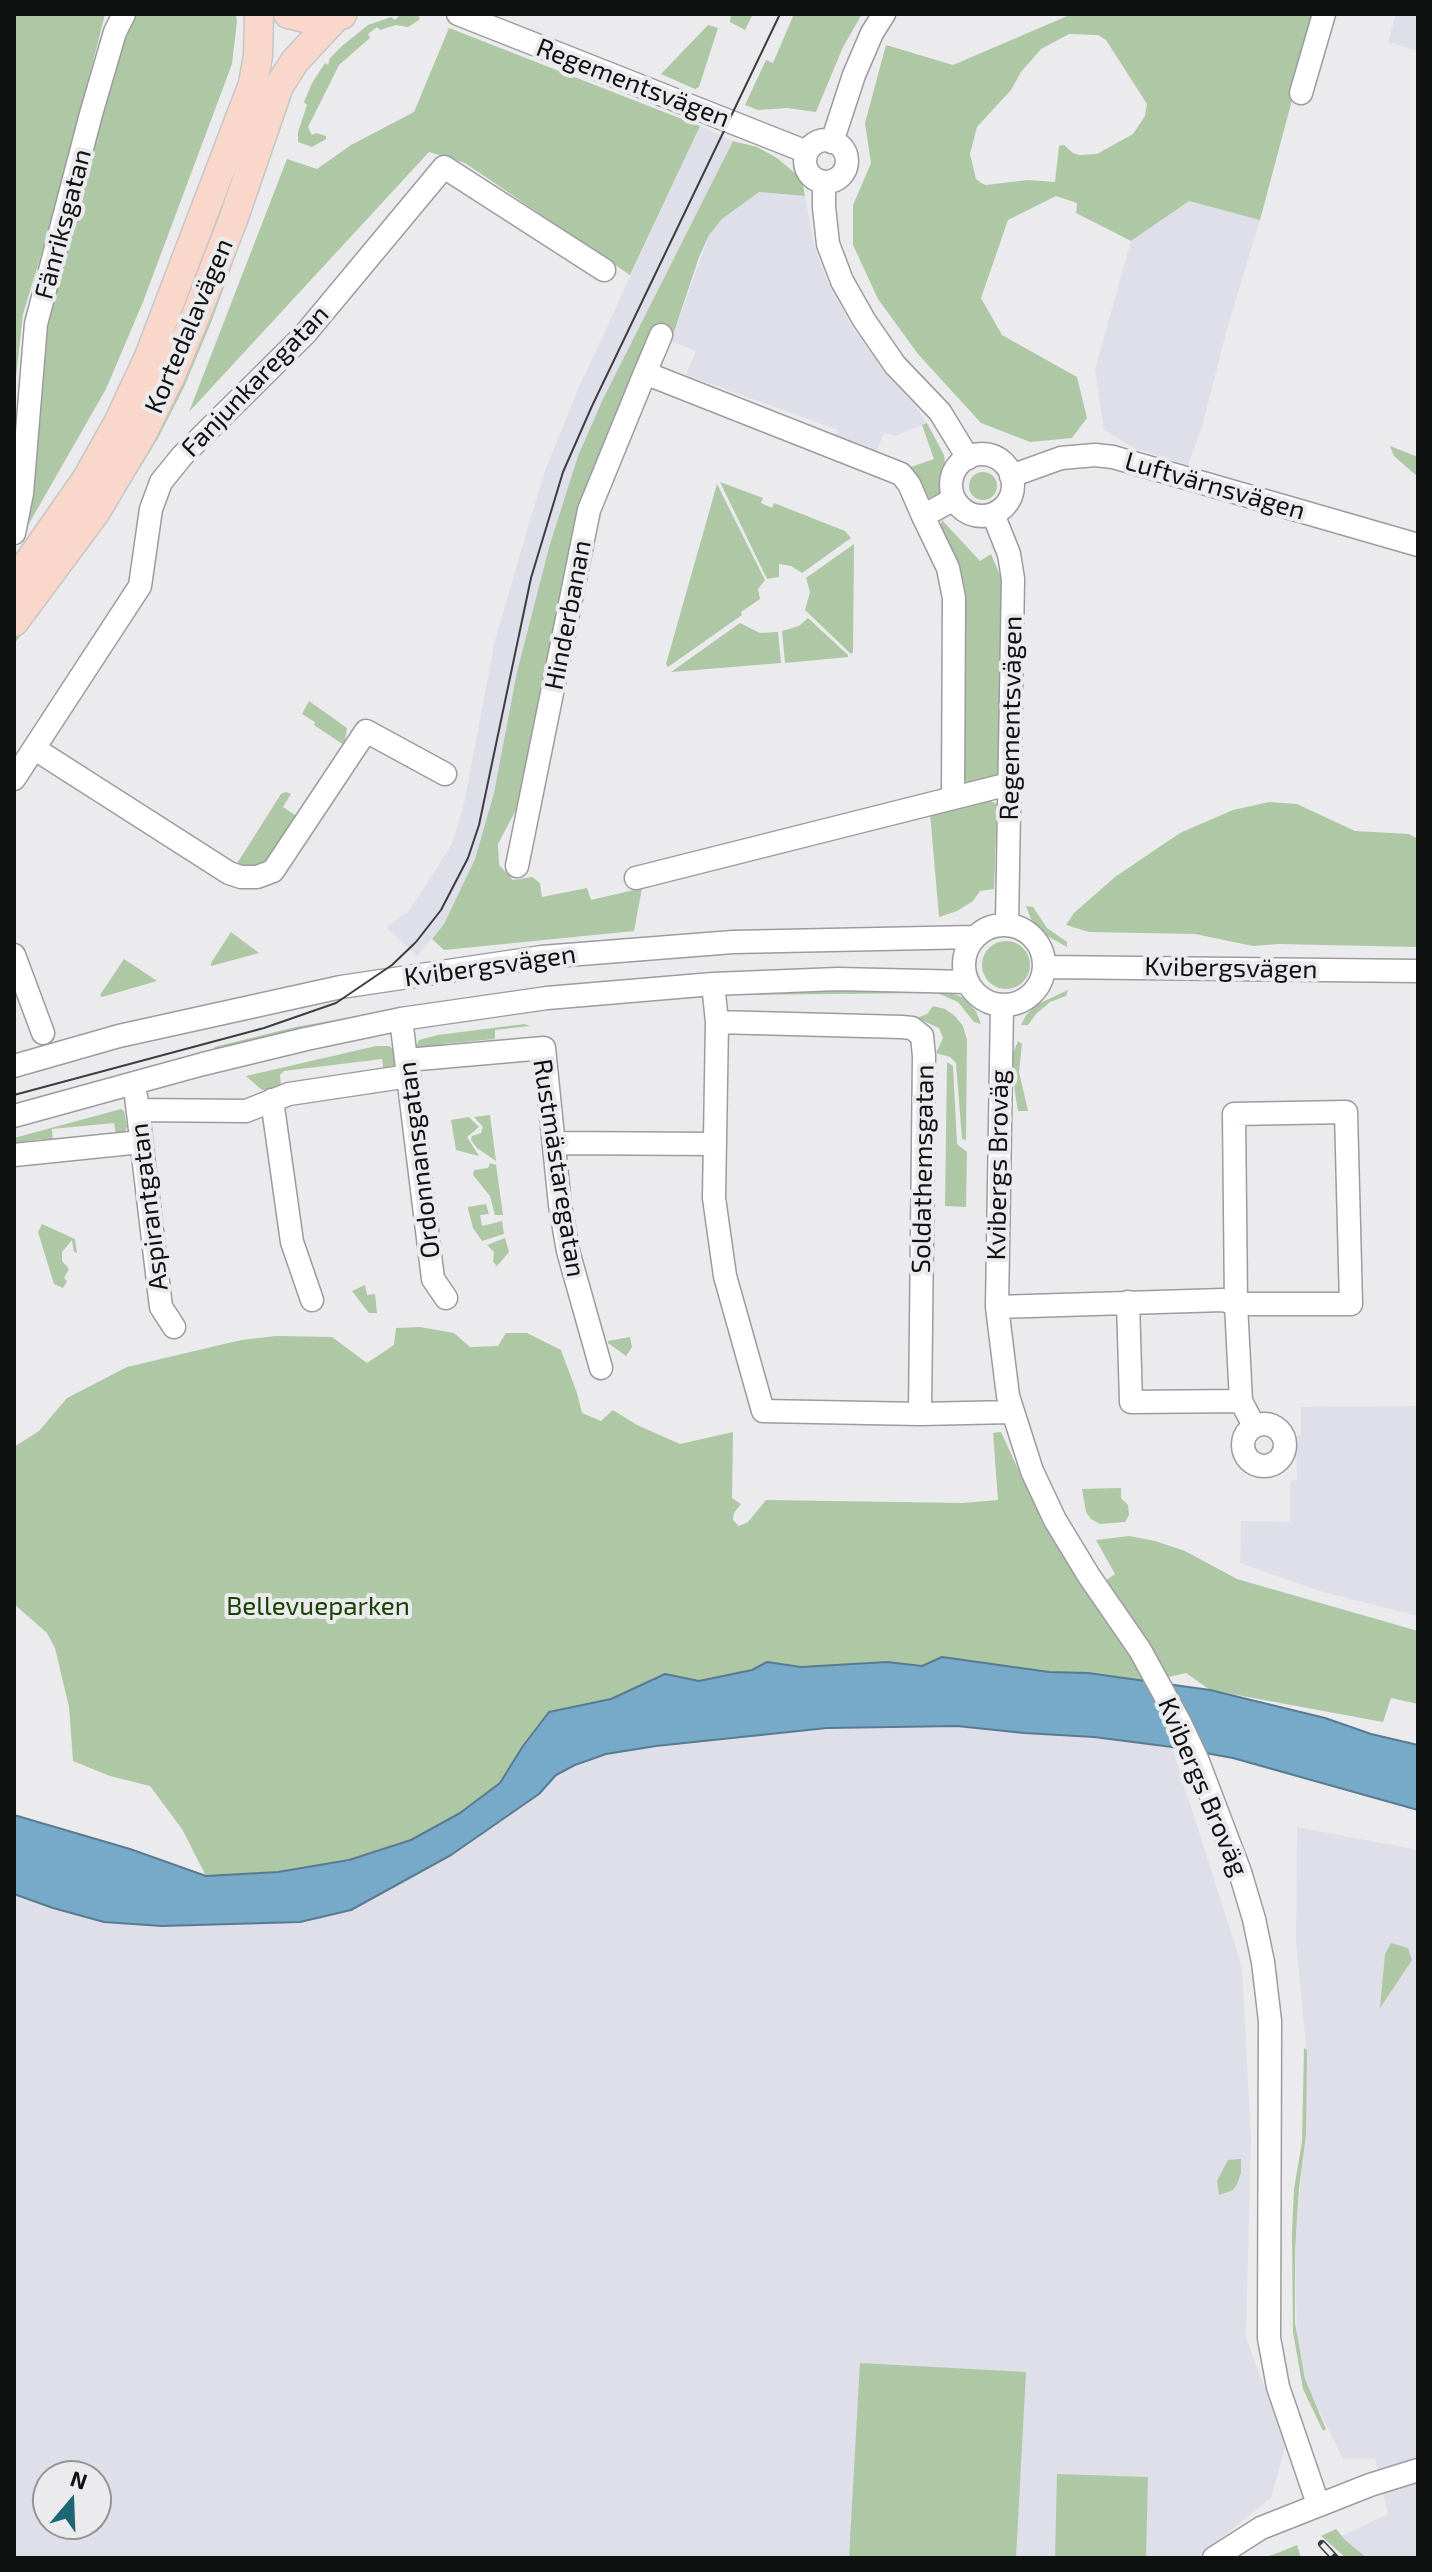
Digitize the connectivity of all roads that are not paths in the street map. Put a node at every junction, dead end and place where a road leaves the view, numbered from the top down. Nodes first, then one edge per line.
1 (124, 14) edge
2 (259, 14) edge
3 (288, 14) edge
4 (458, 14) edge
5 (884, 14) edge
6 (1324, 14) edge
7 (340, 16) edge
8 (487, 19) edge
9 (1301, 93) dead end
10 (832, 142) junction
11 (807, 152) junction
12 (824, 182) junction
13 (604, 270) dead end
14 (661, 335) dead end
15 (645, 373) junction
16 (968, 458) junction
17 (1011, 476) junction
18 (954, 499) junction
19 (993, 514) junction
20 (923, 516) junction
21 (14, 533) edge
22 (1418, 545) edge
23 (14, 583) edge
24 (14, 622) edge
25 (35, 749) junction
26 (445, 774) dead end
27 (14, 779) edge
28 (1009, 784) junction
29 (953, 796) junction
30 (517, 866) dead end
31 (636, 878) dead end
32 (1007, 924) junction
33 (975, 937) junction
34 (14, 955) edge
35 (1045, 967) junction
36 (1418, 971) edge
37 (968, 982) junction
38 (713, 984) junction
39 (1002, 1005) junction
40 (401, 1019) junction
41 (717, 1022) junction
42 (43, 1033) dead end
43 (14, 1066) edge
44 (408, 1068) junction
45 (133, 1084) junction
46 (272, 1100) junction
47 (138, 1110) junction
48 (14, 1116) edge
49 (141, 1142) junction
50 (554, 1143) junction
51 (715, 1144) junction
52 (14, 1155) edge
53 (446, 1298) dead end
54 (312, 1300) dead end
55 (1128, 1302) junction
56 (1236, 1304) junction
57 (997, 1307) junction
58 (174, 1327) dead end
59 (601, 1368) dead end
60 (1241, 1401) junction
61 (1012, 1412) junction
62 (920, 1414) junction
63 (1254, 1426) dead end
64 (1418, 2470) edge
65 (1318, 2504) junction
66 (1214, 2558) edge

1 - 21 street, Fänriksgatan
2 - 23 main road, Kortedalavägen
3 - 7 main road, Kortedalavägen
4 - 8 street, Regementsvägen
5 - 10 street
6 - 9 street
7 - 24 main road, Kortedalavägen
8 - 11 street, Regementsvägen
10 - 11 street
10 - 12 street
11 - 12 street
12 - 16 street
13 - 25 street, Fanjunkaregatan
14 - 15 street, Hinderbanan
15 - 20 street
15 - 30 street, Hinderbanan
16 - 17 street
16 - 18 street
17 - 19 street
17 - 22 street, Luftvärnsvägen
18 - 19 street
18 - 20 street
19 - 28 street, Regementsvägen
20 - 29 street
25 - 26 street
25 - 27 street, Fanjunkaregatan
28 - 29 street
28 - 32 street, Regementsvägen
29 - 31 street
32 - 33 street, Kvibergsvägen
32 - 35 street
33 - 37 street
33 - 43 street, Kvibergsvägen
34 - 42 street
35 - 36 street, Kvibergsvägen
35 - 39 street
37 - 38 street, Kvibergsvägen
37 - 39 street
38 - 40 street, Kvibergsvägen
38 - 41 street
39 - 57 street, Kvibergs Broväg
40 - 44 street, Ordonnansgatan
40 - 45 street, Kvibergsvägen
41 - 51 street
41 - 62 street, Soldathemsgatan
44 - 46 street, Rustmästaregatan
44 - 50 street, Rustmästaregatan
44 - 53 street, Ordonnansgatan
45 - 47 street, Aspirantgatan
45 - 48 street, Kvibergsvägen
46 - 47 street, Rustmästaregatan
46 - 54 street
47 - 49 street, Aspirantgatan
49 - 52 street
49 - 58 street, Aspirantgatan
50 - 51 street
50 - 59 street, Rustmästaregatan
51 - 62 street
55 - 56 street
55 - 57 street
55 - 60 street
56 - 56 street
56 - 60 street
57 - 61 street, Kvibergs Broväg
60 - 63 street
61 - 62 street
61 - 65 street, Kvibergs Broväg
64 - 65 street
65 - 66 street

